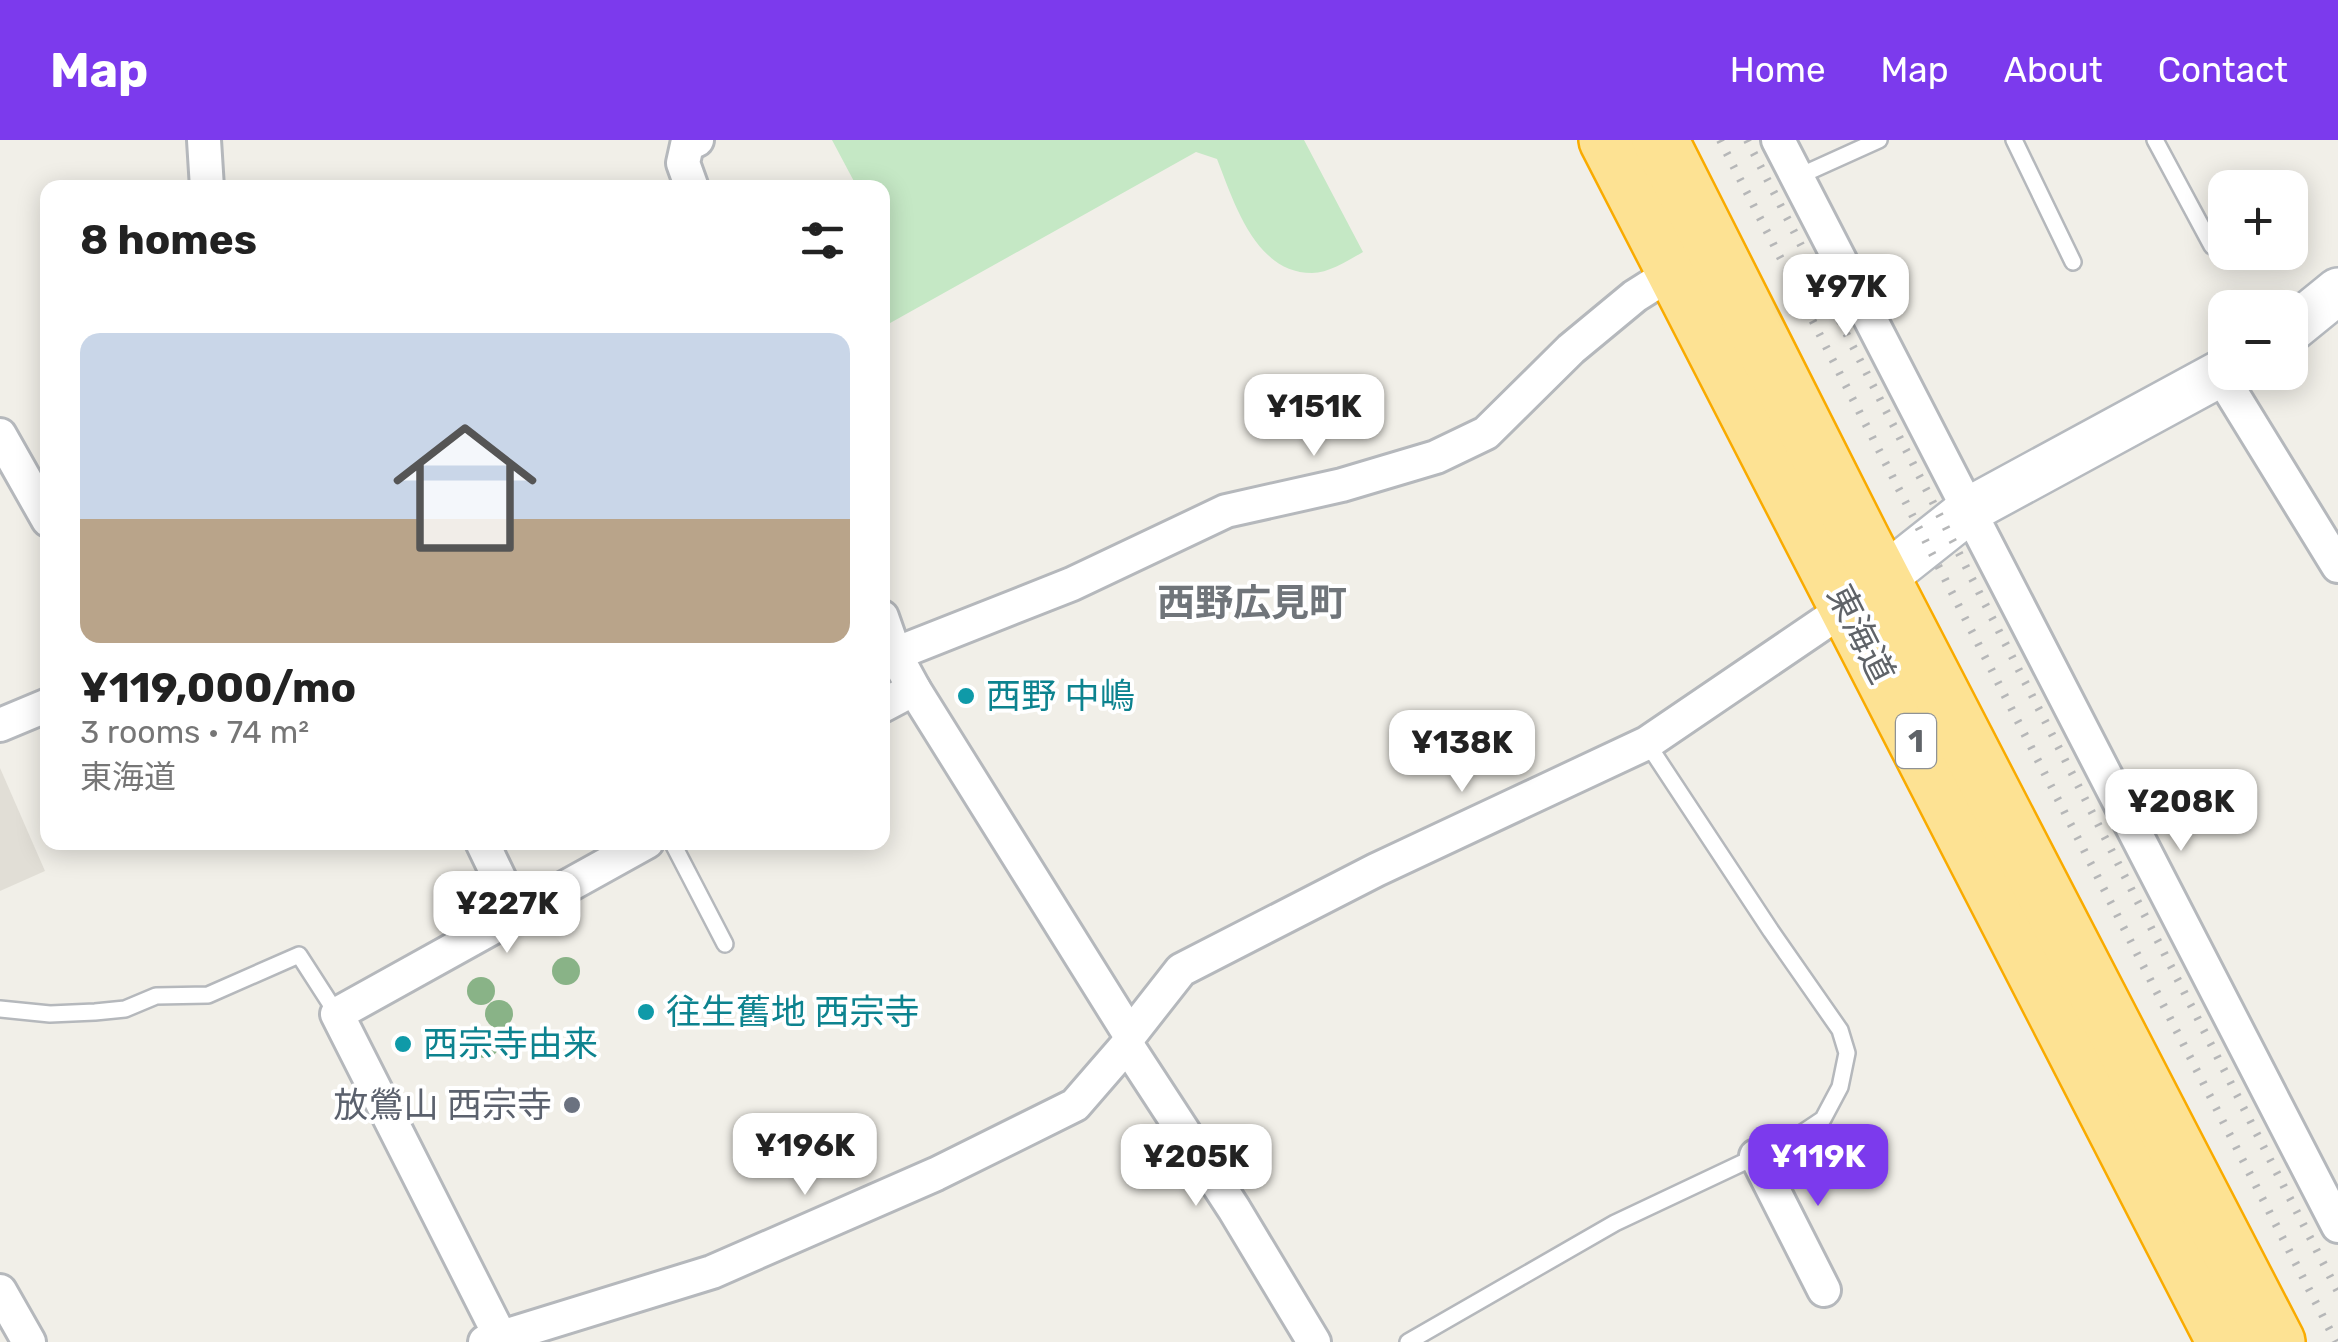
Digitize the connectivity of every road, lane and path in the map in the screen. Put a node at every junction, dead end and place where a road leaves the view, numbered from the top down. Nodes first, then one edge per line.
1 (204, 140) edge
2 (696, 140) edge
3 (1607, 140) edge
4 (1660, 140) edge
5 (1778, 140) edge
6 (1880, 140) edge
7 (2014, 140) edge
8 (2155, 140) edge
9 (1797, 177) junction
10 (206, 180) edge
11 (689, 180) edge
12 (2208, 239) edge
13 (1695, 260) junction
14 (2072, 262) dead end
15 (2338, 290) edge
16 (2308, 315) edge
17 (2208, 380) edge
18 (2233, 390) edge
19 (0, 435) edge
20 (40, 506) edge
21 (1969, 510) junction
22 (2338, 566) edge
23 (1864, 592) junction
24 (890, 640) edge
25 (895, 654) junction
26 (914, 689) junction
27 (890, 702) edge
28 (40, 708) edge
29 (0, 725) edge
30 (1648, 743) junction
31 (486, 850) edge
32 (633, 850) edge
33 (676, 850) edge
34 (517, 915) junction
35 (725, 944) dead end
36 (0, 1009) edge
37 (337, 1014) junction
38 (1129, 1040) junction
39 (1756, 1156) junction
40 (2338, 1226) edge
41 (1824, 1290) dead end
42 (0, 1291) edge
43 (493, 1339) edge
44 (29, 1342) edge
45 (1314, 1342) edge
46 (1408, 1342) edge
47 (2226, 1342) edge
48 (2278, 1342) edge

1 - 10 street
2 - 11 street
3 - 13 highway, 東海道 / 1
4 - 13 highway, 東海道 / 1
5 - 9 street
6 - 9 lane
7 - 14 lane
8 - 12 lane
9 - 21 street
13 - 23 highway, 東海道 / 1
13 - 25 street
15 - 16 street
17 - 21 street
18 - 22 street
19 - 20 street
21 - 23 street
21 - 40 street
23 - 30 street
23 - 47 highway, 東海道 / 1
23 - 48 highway, 東海道 / 1
24 - 25 street
25 - 26 street
26 - 27 street
26 - 38 street
28 - 29 street
30 - 38 street
30 - 39 lane
31 - 34 street
32 - 34 street
33 - 35 lane
34 - 37 street
36 - 37 lane
37 - 43 street
38 - 43 street
38 - 45 street
39 - 41 street
39 - 46 lane
42 - 44 street

